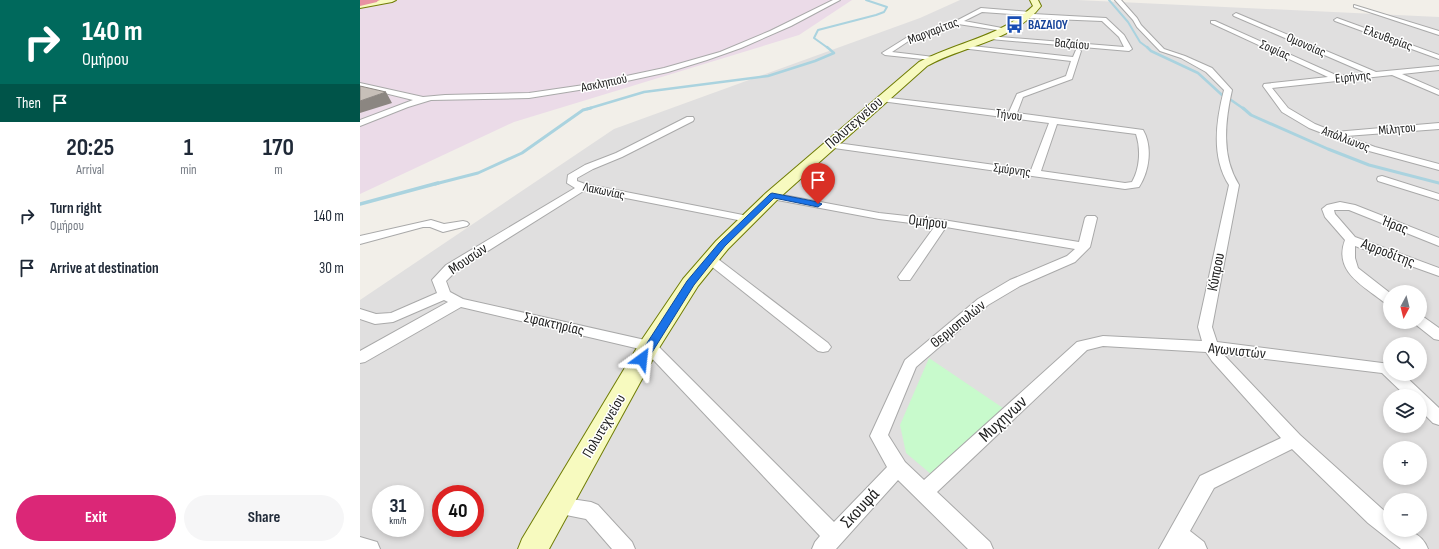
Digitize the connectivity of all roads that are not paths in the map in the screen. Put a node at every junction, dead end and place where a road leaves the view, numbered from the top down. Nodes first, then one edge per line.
1 (374, 0) edge
2 (392, 0) edge
3 (837, 0) edge
4 (1118, 0) edge
5 (360, 3) edge
6 (360, 6) edge
7 (1356, 6) dead end
8 (1031, 10) edge
9 (1065, 11) dead end
10 (1236, 16) dead end
11 (1337, 20) dead end
12 (958, 22) junction
13 (1213, 22) dead end
14 (1439, 33) edge
15 (996, 34) junction
16 (1080, 45) junction
17 (963, 47) junction
18 (1439, 57) edge
19 (932, 58) junction
20 (1075, 59) junction
21 (1439, 68) edge
22 (1392, 73) junction
23 (1376, 75) junction
24 (1337, 79) junction
25 (360, 85) edge
26 (1267, 86) joint
27 (1439, 93) edge
28 (881, 99) junction
29 (424, 100) junction
30 (1012, 115) junction
31 (690, 119) dead end
32 (1054, 121) junction
33 (360, 123) edge
34 (1439, 126) edge
35 (1136, 131) joint
36 (1332, 135) junction
37 (830, 145) junction
38 (1439, 168) edge
39 (1035, 173) junction
40 (1382, 179) dead end
41 (583, 187) junction
42 (772, 196) junction
43 (1439, 197) edge
44 (1351, 207) joint
45 (1091, 218) dead end
46 (748, 219) junction
47 (943, 223) junction
48 (463, 224) dead end
49 (360, 240) edge
50 (1351, 240) junction
51 (1439, 242) edge
52 (1084, 247) junction
53 (710, 259) junction
54 (1439, 272) edge
55 (905, 277) dead end
56 (1383, 294) edge
57 (444, 295) junction
58 (460, 302) junction
59 (360, 314) edge
60 (1427, 326) edge
61 (1439, 335) edge
62 (649, 346) junction
63 (1082, 346) joint
64 (823, 347) dead end
65 (1212, 347) junction
66 (360, 358) edge
67 (1383, 368) edge
68 (1400, 381) edge
69 (1409, 389) edge
70 (1427, 407) edge
71 (1439, 418) edge
72 (1294, 440) junction
73 (898, 468) junction
74 (924, 492) junction
75 (558, 506) junction
76 (1383, 523) edge
77 (1402, 537) edge
78 (1174, 541) edge
79 (828, 543) edge
80 (360, 547) edge
81 (370, 549) edge
82 (533, 549) edge
83 (625, 549) edge
84 (983, 549) edge
85 (1197, 549) edge
86 (1418, 549) edge

1 - 5 highway
2 - 6 street
3 - 29 street, Ασκληπιού
4 - 65 street, Κύπρου
7 - 14 street
8 - 9 street
8 - 12 street, Μαργαρίτας
8 - 15 street, Πολυτεχνείου
8 - 16 street, Βαζαίου
10 - 23 street, Ομονοίας
11 - 18 street, Ελευθερίας
12 - 15 street, Βαζαίου
12 - 19 street, Μαργαρίτας
13 - 24 street, Σοφίας
15 - 16 street, Βαζαίου
15 - 17 street, Πολυτεχνείου
16 - 20 street
17 - 19 street, Πολυτεχνείου
17 - 20 street
19 - 28 street, Πολυτεχνείου
20 - 30 street
21 - 22 street, Ειρήνης
22 - 23 street, Ειρήνης
22 - 27 street
23 - 24 street, Ειρήνης
24 - 26 street, Ειρήνης
25 - 29 street
26 - 36 street, Απόλλωνος
28 - 30 street, Τήνου
28 - 37 street, Πολυτεχνείου
29 - 33 street, Ασκληπιού
30 - 32 street, Τήνου
31 - 41 street, Λακωνίας
32 - 35 street, Τήνου
32 - 39 street
34 - 36 street, Μίλητου
35 - 39 street, Σμύρνης
36 - 38 street, Απόλλωνος
37 - 39 street, Σμύρνης
37 - 42 street, Πολυτεχνείου
40 - 43 street
41 - 46 street, Λακωνίας
41 - 57 street, Μουσών
42 - 46 street, Πολυτεχνείου
42 - 47 street, Ομήρου
44 - 50 street, Αφροδίτης
44 - 51 street, Ήρας
45 - 52 street
46 - 53 street, Πολυτεχνείου
47 - 52 street, Ομήρου
47 - 55 street
48 - 49 street
50 - 54 street, Αφροδίτης
50 - 56 street
52 - 73 street, Θερμοπυλών
53 - 62 street, Πολυτεχνείου
53 - 64 street
57 - 58 street, Μουσών
57 - 59 street
58 - 62 street, Σφακτηρίας
58 - 66 street
60 - 61 street
62 - 75 street, Πολυτεχνείου
62 - 79 street
63 - 65 street, Αγωνιστών
63 - 74 street, Μυχηνων
65 - 67 street, Αγωνιστών
65 - 72 street, Κύπρου
68 - 69 street
70 - 71 street
72 - 76 street, Κύπρου
72 - 78 street
73 - 74 street
73 - 79 street, Σκουφά
74 - 84 street
75 - 82 street, Πολυτεχνείου
75 - 83 street
77 - 86 street, Κύπρου
78 - 85 street
80 - 81 street

